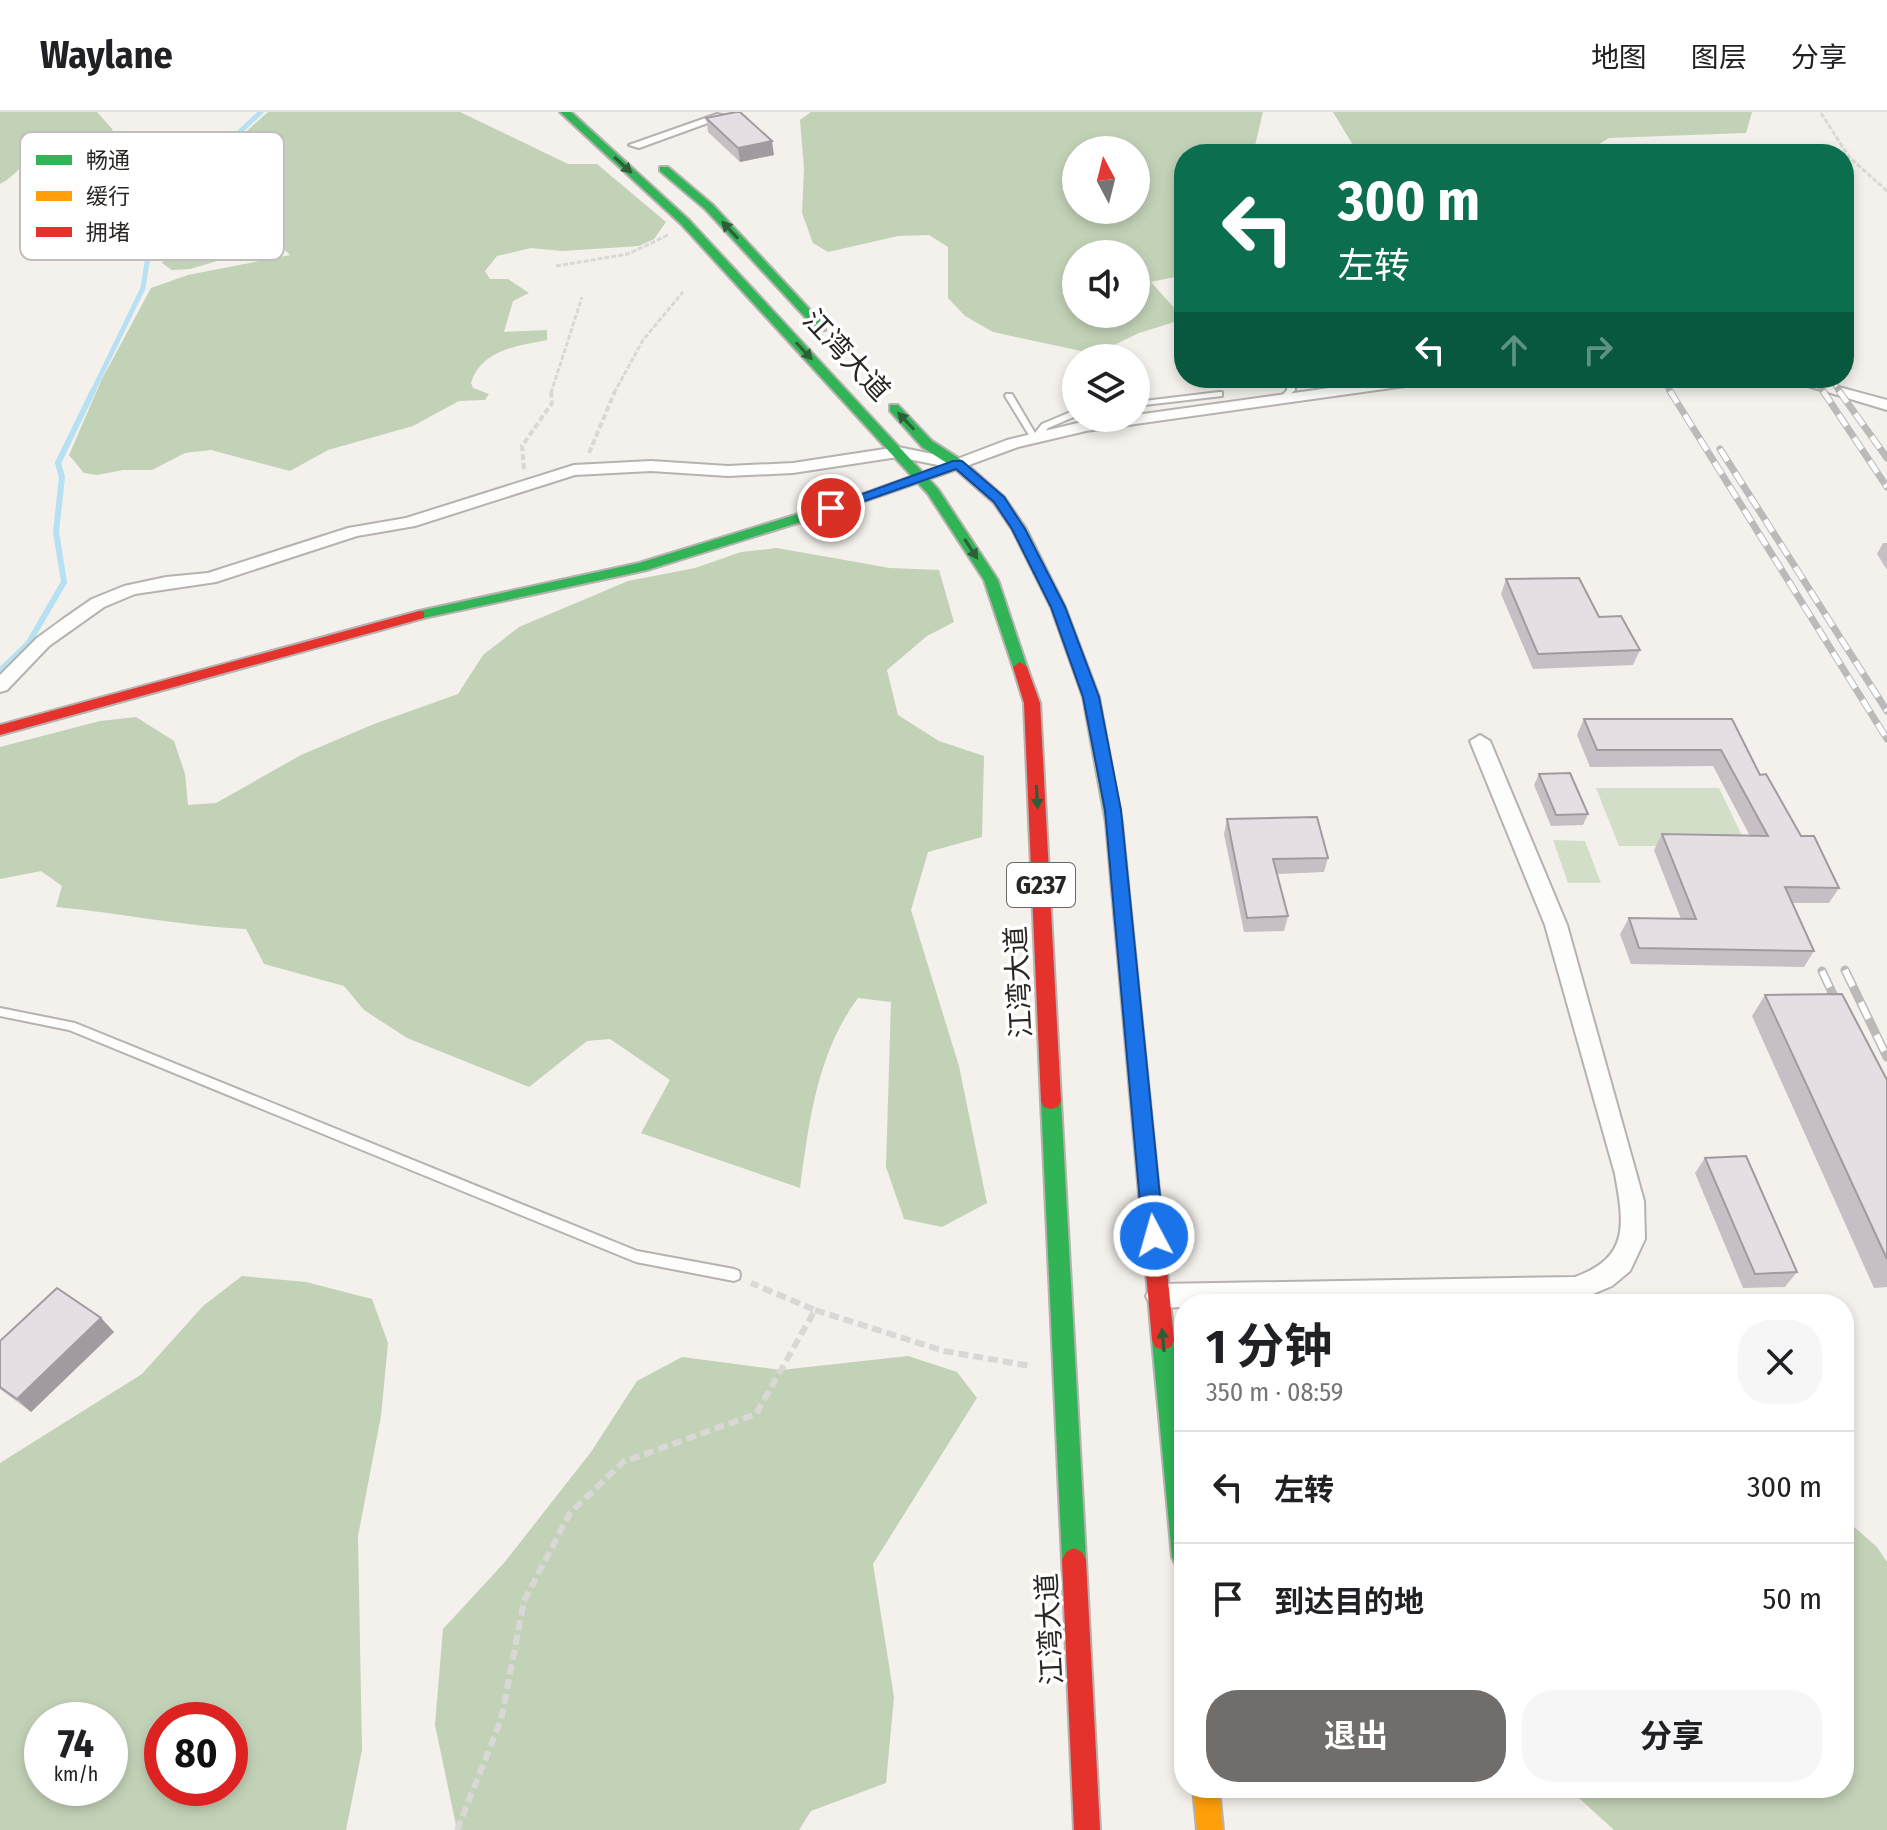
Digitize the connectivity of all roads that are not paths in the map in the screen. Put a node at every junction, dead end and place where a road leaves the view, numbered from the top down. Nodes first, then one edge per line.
1 (565, 112) edge
2 (721, 116) edge
3 (630, 140) joint
4 (834, 342) dead end
5 (1291, 388) edge
6 (1362, 388) edge
7 (1825, 388) edge
8 (1219, 394) dead end
9 (1009, 396) dead end
10 (886, 399) dead end
11 (1283, 399) junction
12 (1150, 402) edge
13 (1887, 405) edge
14 (1062, 419) edge
15 (1035, 438) junction
16 (898, 452) junction
17 (958, 464) junction
18 (920, 477) junction
19 (0, 686) edge
20 (0, 730) edge
21 (1480, 741) dead end
22 (0, 1012) edge
23 (734, 1275) road end
24 (1278, 1294) edge
25 (1159, 1296) junction
26 (1174, 1296) edge
27 (1174, 1453) edge
28 (1207, 1798) edge
29 (1087, 1830) edge
30 (1210, 1830) edge

1 -> 16 main road, 江湾大道 / G237
2 - 3 street
4 -> 3 main road, 江湾大道
5 - 11 lane
6 - 11 street
7 - 13 street
8 - 12 lane
9 - 15 lane
17 -> 10 main road, 江湾大道
11 - 15 street
14 - 15 lane
15 - 17 street
16 - 17 street
16 - 18 main road, 江湾大道 / G237
16 - 19 street
17 - 18 main road
17 - 25 main road, 江湾大道
18 - 20 main road
18 -> 29 main road, 江湾大道 / G237
21 - 24 street
22 - 23 lane
25 - 26 street
27 -> 25 main road, 江湾大道
28 - 30 main road

